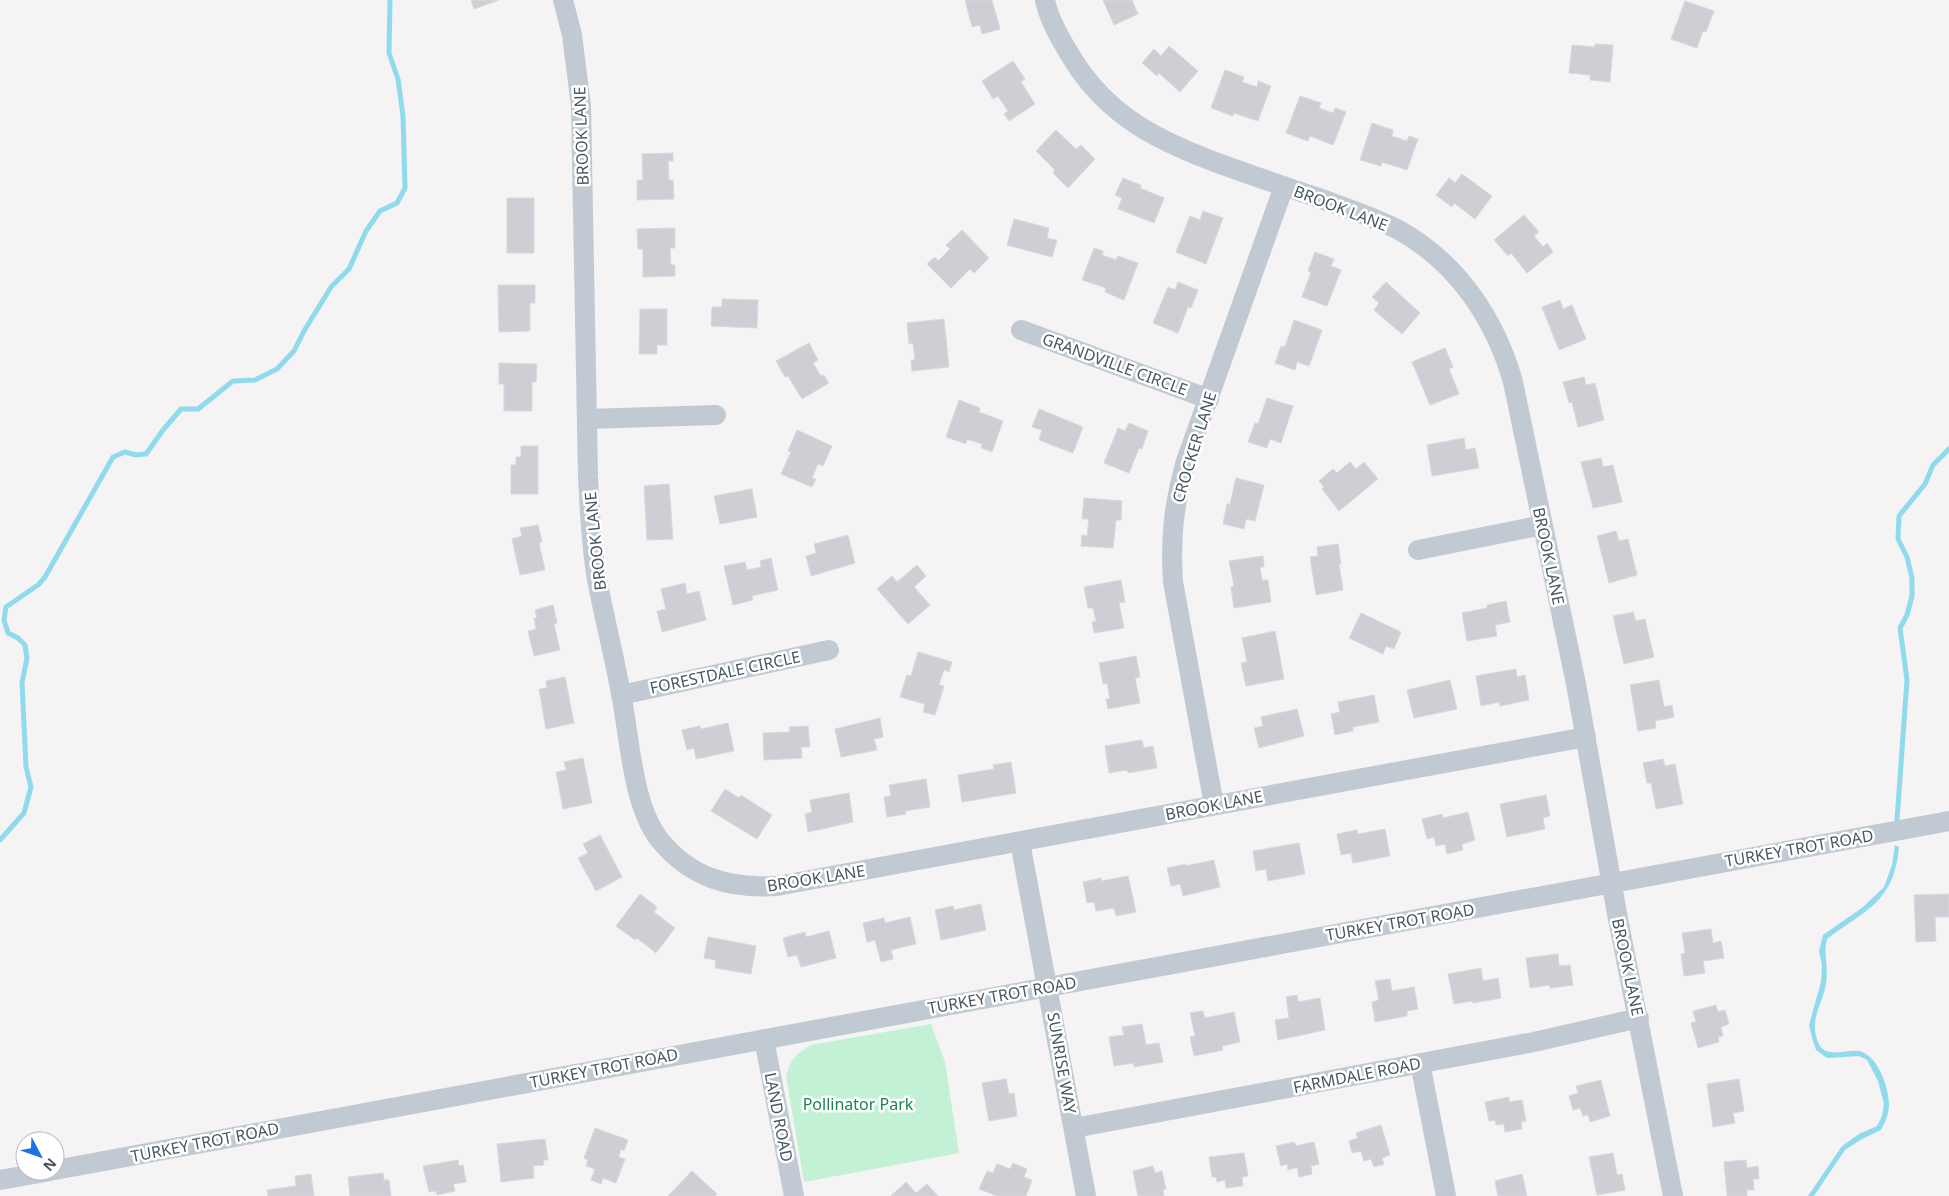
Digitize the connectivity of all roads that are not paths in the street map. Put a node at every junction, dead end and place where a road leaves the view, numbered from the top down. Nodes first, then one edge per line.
1 (563, 0) edge
2 (1045, 0) edge
3 (1284, 186) junction
4 (1021, 330) dead end
5 (1209, 399) junction
6 (716, 415) dead end
7 (588, 420) junction
8 (1543, 525) junction
9 (1418, 550) dead end
10 (829, 650) dead end
11 (621, 695) junction
12 (1586, 737) junction
13 (1214, 805) junction
14 (1949, 821) edge
15 (1020, 842) junction
16 (1612, 883) junction
17 (1048, 986) junction
18 (1639, 1018) junction
19 (764, 1039) junction
20 (1420, 1063) junction
21 (1074, 1128) junction
22 (65, 1168) edge
23 (15, 1177) edge
24 (0, 1180) edge
25 (794, 1196) edge
26 (1086, 1196) edge
27 (1446, 1196) edge
28 (1673, 1196) edge

1 - 7 street, BROOK LANE
2 - 3 street, BROOK LANE
3 - 5 street, CROCKER LANE
3 - 8 street, BROOK LANE
4 - 5 street, GRANDVILLE CIRCLE
5 - 13 street, CROCKER LANE
6 - 7 street
7 - 11 street, BROOK LANE
8 - 9 street
8 - 12 street, BROOK LANE
10 - 11 street, FORESTDALE CIRCLE
11 - 15 street, BROOK LANE
12 - 13 street, BROOK LANE
12 - 16 street, BROOK LANE
13 - 15 street, BROOK LANE
14 - 16 street, TURKEY TROT ROAD
15 - 17 street, SUNRISE WAY
16 - 17 street, TURKEY TROT ROAD
16 - 18 street, BROOK LANE
17 - 19 street, TURKEY TROT ROAD
17 - 21 street, SUNRISE WAY
18 - 20 street, FARMDALE ROAD
18 - 28 street, BROOK LANE
19 - 22 street, TURKEY TROT ROAD
19 - 25 street, LAND ROAD
20 - 21 street, FARMDALE ROAD
20 - 27 street
21 - 26 street, SUNRISE WAY
23 - 24 street

